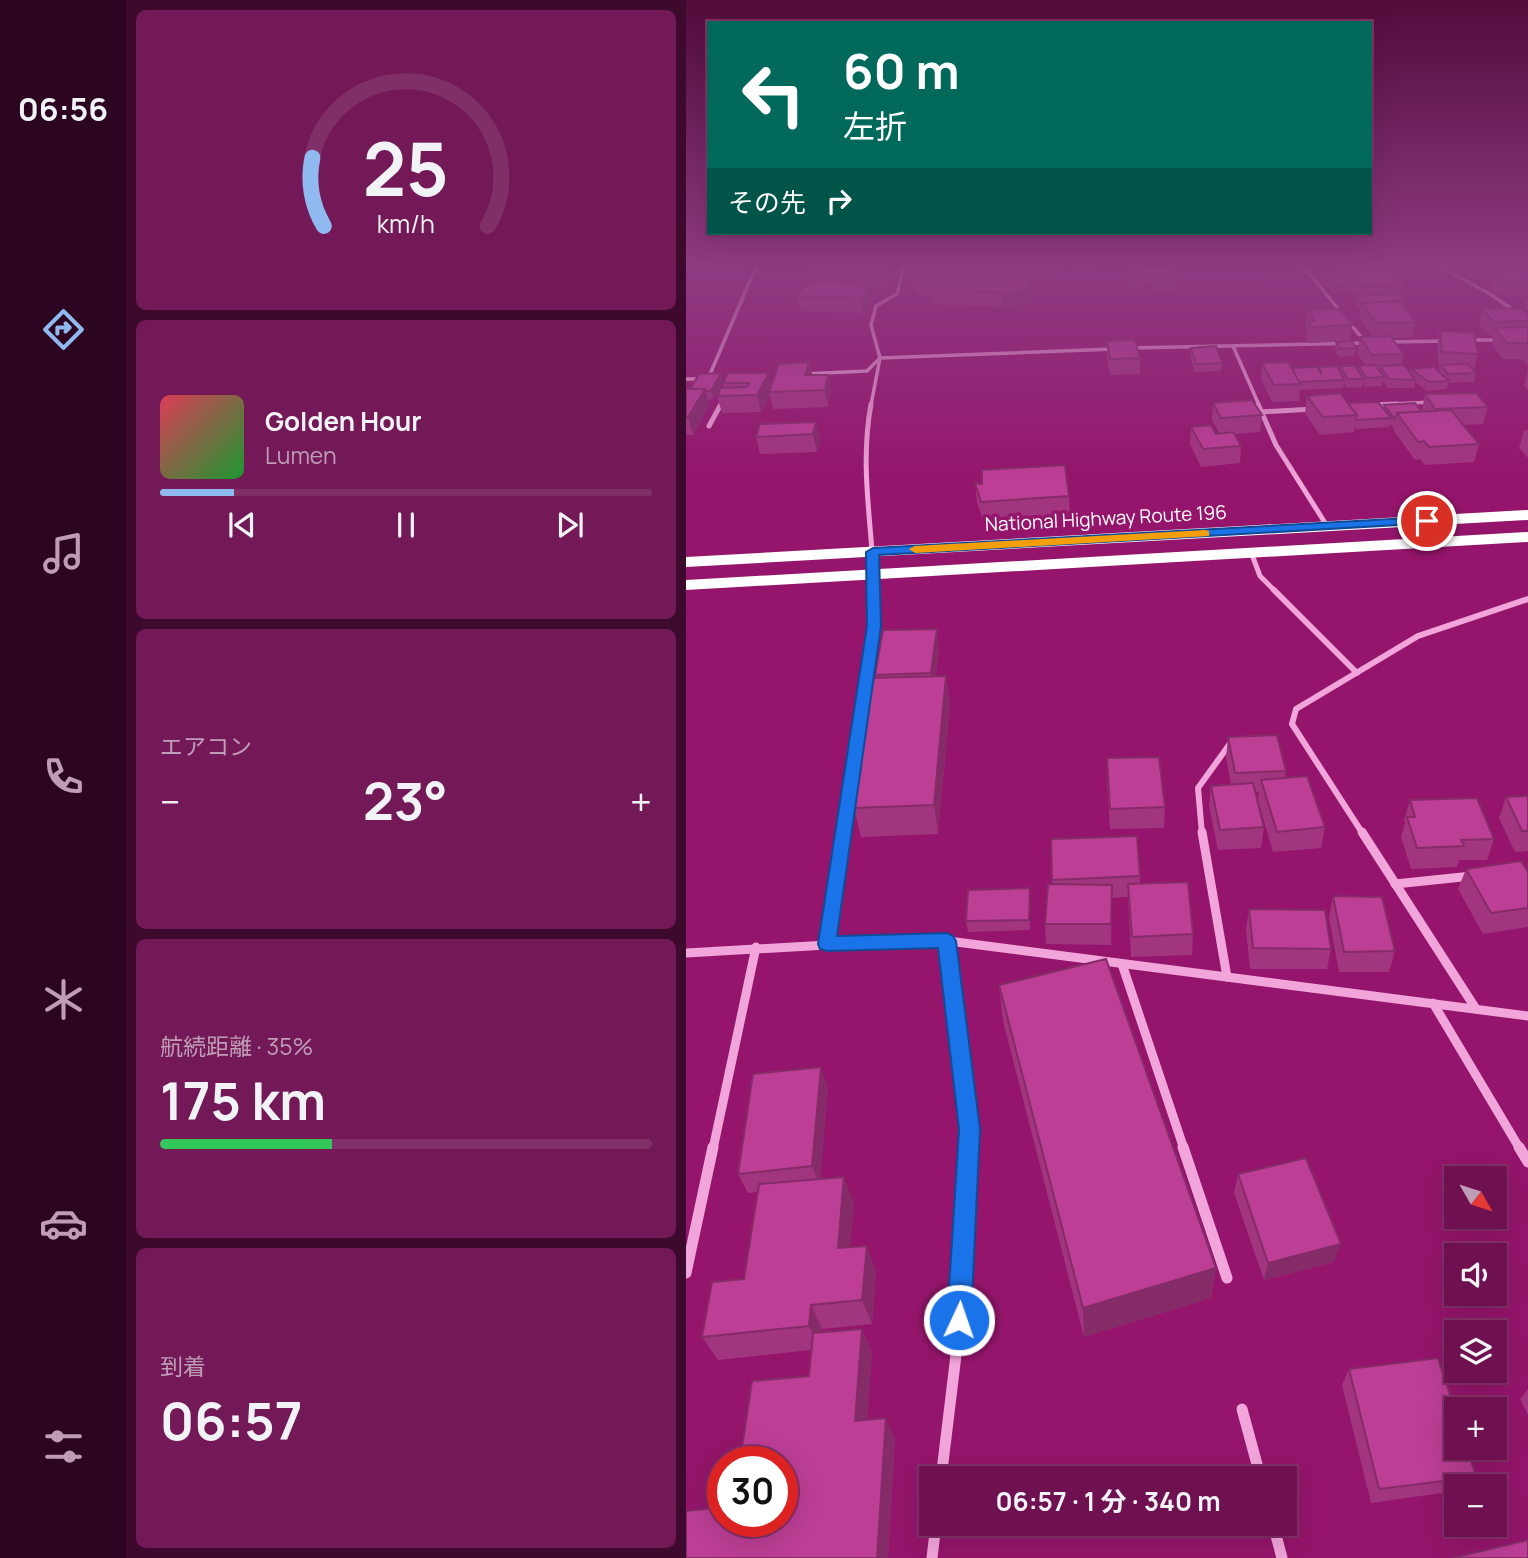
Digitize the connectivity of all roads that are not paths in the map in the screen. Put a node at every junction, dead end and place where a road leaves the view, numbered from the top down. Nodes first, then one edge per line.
1 (727, 335) edge
2 (874, 335) edge
3 (1359, 335) edge
4 (1501, 340) edge
5 (1366, 343) junction
6 (1233, 346) junction
7 (880, 358) junction
8 (801, 374) edge
9 (722, 378) edge
10 (708, 379) junction
11 (687, 381) edge
12 (729, 389) edge
13 (1443, 401) edge
14 (1366, 406) edge
15 (1326, 408) edge
16 (1260, 412) junction
17 (709, 426) dead end
18 (1528, 515) edge
19 (1327, 526) junction
20 (1528, 537) edge
21 (873, 552) junction
22 (1251, 552) junction
23 (686, 562) edge
24 (873, 573) junction
25 (686, 585) edge
26 (1528, 599) edge
27 (1357, 673) junction
28 (864, 695) edge
29 (1229, 745) edge
30 (854, 764) edge
31 (1488, 874) edge
32 (1395, 884) junction
33 (947, 941) junction
34 (827, 944) junction
35 (756, 947) junction
36 (686, 953) edge
37 (1122, 964) junction
38 (1227, 977) junction
39 (1433, 1003) junction
40 (1476, 1009) junction
41 (1528, 1016) edge
42 (1528, 1162) edge
43 (686, 1273) edge
44 (1227, 1278) dead end
45 (1242, 1409) dead end
46 (943, 1466) edge
47 (1257, 1466) edge
48 (935, 1536) edge
49 (1276, 1536) edge
50 (932, 1558) edge
51 (1282, 1558) edge

1 - 10 street
2 - 7 street
3 - 5 street
4 - 5 street
5 - 6 street
6 - 7 street
6 - 16 street
7 - 8 street
7 - 21 street
9 - 10 street
10 - 11 street
12 - 17 street
13 - 14 street
15 - 16 street
16 - 19 street
18 - 19 highway, National Highway Route 196
19 - 21 highway, National Highway Route 196
20 - 22 highway, National Highway Route 196
21 - 23 highway, National Highway Route 196
21 - 24 street
22 - 24 highway, National Highway Route 196
22 - 27 street
24 - 25 highway, National Highway Route 196
24 - 28 street
26 - 27 street
27 - 32 street
29 - 38 street
30 - 34 street
31 - 32 street
32 - 40 street
33 - 34 street
33 - 37 street
33 - 46 street
34 - 35 street
35 - 36 street
35 - 43 street
37 - 38 street
37 - 44 street
38 - 39 street
39 - 40 street
39 - 42 street
40 - 41 street
45 - 47 street
48 - 50 street
49 - 51 street

